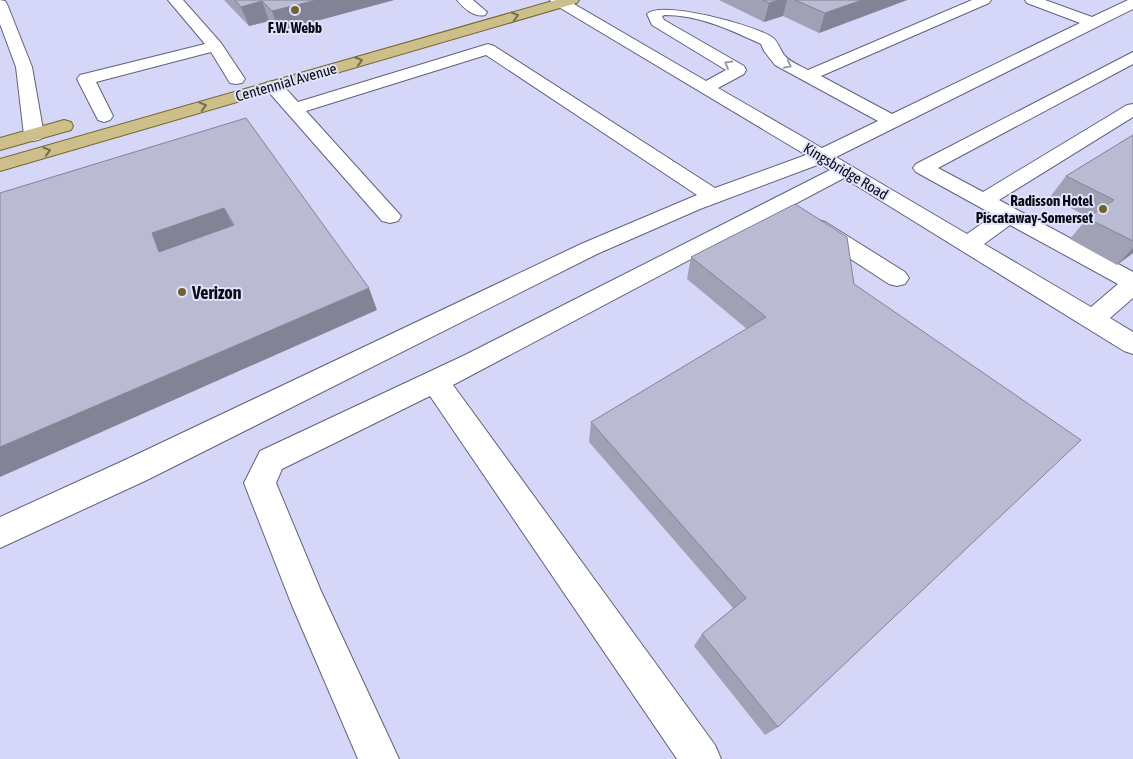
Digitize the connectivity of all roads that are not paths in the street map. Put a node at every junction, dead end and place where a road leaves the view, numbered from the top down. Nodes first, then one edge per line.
1 (175, 0) edge
2 (464, 0) edge
3 (521, 0) edge
4 (984, 0) edge
5 (1032, 0) edge
6 (564, 1) edge
7 (0, 4) edge
8 (1121, 9) edge
9 (480, 12) junction
10 (1093, 23) junction
11 (216, 46) junction
12 (330, 53) dead end
13 (1133, 57) edge
14 (255, 74) dead end
15 (810, 75) junction
16 (236, 79) junction
17 (217, 84) dead end
18 (274, 86) junction
19 (705, 88) junction
20 (1133, 109) edge
21 (123, 110) dead end
22 (294, 110) junction
23 (104, 116) junction
24 (893, 122) junction
25 (34, 135) junction
26 (0, 144) edge
27 (833, 163) junction
28 (0, 165) edge
29 (714, 196) junction
30 (984, 201) junction
31 (780, 203) junction
32 (1009, 215) junction
33 (390, 216) dead end
34 (968, 244) junction
35 (897, 278) dead end
36 (1133, 283) edge
37 (1093, 319) junction
38 (1133, 344) edge
39 (435, 381) junction
40 (0, 533) edge
41 (379, 759) edge
42 (701, 759) edge

1 - 11 street
2 - 9 street
3 - 9 main road, Centennial Avenue
4 - 15 street
5 - 10 street
18 -> 6 main road, Centennial Avenue
6 - 19 street, Kingsbridge Road
7 - 25 street
8 - 10 street
9 - 12 main road, Centennial Avenue
10 - 24 street
11 - 16 street
11 - 23 street
13 - 30 street
14 - 16 main road, Centennial Avenue
19 -> 15 street
15 - 24 street
16 - 17 main road, Centennial Avenue
18 - 22 street
28 -> 18 main road, Centennial Avenue
19 - 27 street, Kingsbridge Road
20 - 30 street
21 - 23 main road
22 - 29 street
22 - 33 street
23 - 25 main road
24 - 27 street
25 - 26 main road
27 - 29 street
27 - 31 street
27 - 34 street, Kingsbridge Road
29 - 40 street
30 - 32 street
31 - 35 street
31 - 39 street
32 - 34 street
32 - 36 street
34 - 37 street, Kingsbridge Road
36 - 37 street
37 - 38 street, Kingsbridge Road
39 - 41 street
39 - 42 street

